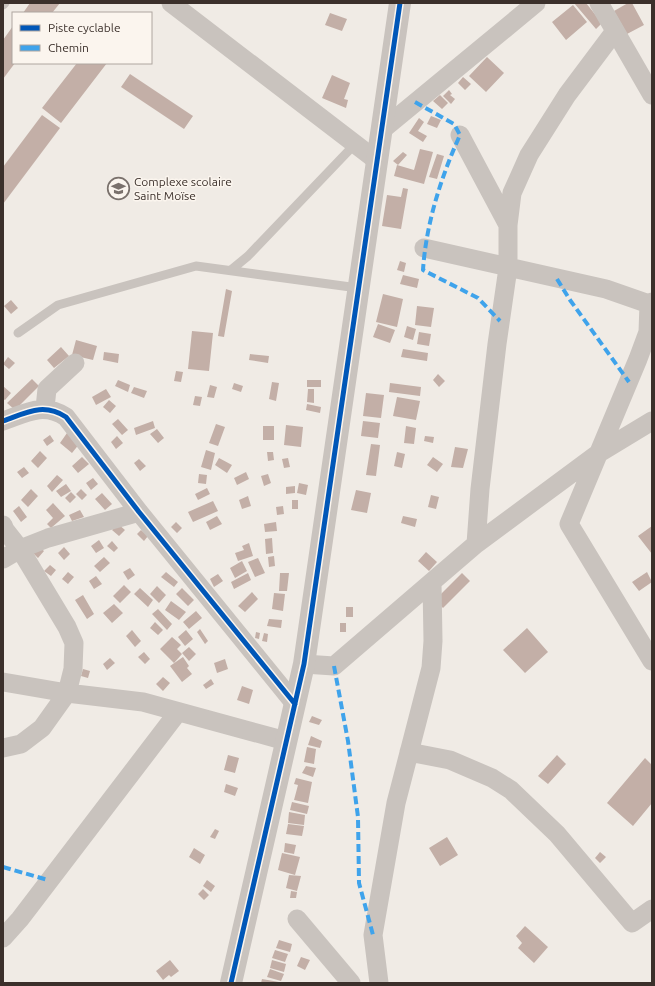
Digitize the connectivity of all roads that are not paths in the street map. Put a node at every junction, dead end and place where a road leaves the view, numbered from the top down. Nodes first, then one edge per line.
1 (171, 3) edge
2 (400, 3) edge
3 (536, 3) edge
4 (599, 3) edge
5 (615, 31) junction
6 (652, 95) edge
7 (382, 130) junction
8 (460, 134) dead end
9 (356, 143) junction
10 (376, 160) junction
11 (508, 225) junction
12 (424, 248) dead end
13 (508, 268) junction
14 (231, 270) junction
15 (358, 288) junction
16 (651, 303) edge
17 (18, 333) dead end
18 (75, 363) dead end
19 (45, 408) junction
20 (3, 421) edge
21 (652, 421) edge
22 (599, 453) junction
23 (140, 512) junction
24 (3, 525) edge
25 (476, 544) junction
26 (20, 549) junction
27 (3, 559) edge
28 (432, 583) junction
29 (652, 662) edge
30 (304, 664) junction
31 (3, 682) edge
32 (67, 693) junction
33 (294, 704) junction
34 (178, 712) junction
35 (286, 741) junction
36 (3, 748) edge
37 (409, 752) junction
38 (652, 910) edge
39 (297, 919) dead end
40 (3, 938) edge
41 (231, 983) edge
42 (351, 983) edge
43 (379, 983) edge

1 - 9 street
2 - 7 street
3 - 7 street
4 - 5 street
5 - 6 street
5 - 11 street
7 - 10 street
8 - 11 street
9 - 10 street
9 - 14 lane
10 - 15 street
11 - 13 street
12 - 13 street
13 - 16 street
13 - 25 street
14 - 15 lane
14 - 17 lane
15 - 30 street
16 - 22 street
18 - 19 street
19 - 20 street
19 - 23 street
21 - 22 street
22 - 25 street
22 - 29 street
23 - 26 street
23 - 33 street
24 - 26 street
25 - 28 street
26 - 27 street
26 - 32 street
28 - 30 street
28 - 37 street
30 - 33 street
31 - 32 street
32 - 34 street
32 - 36 street
33 - 35 street
34 - 35 street
34 - 40 street
35 - 41 street
37 - 38 street
37 - 43 street
39 - 42 street

